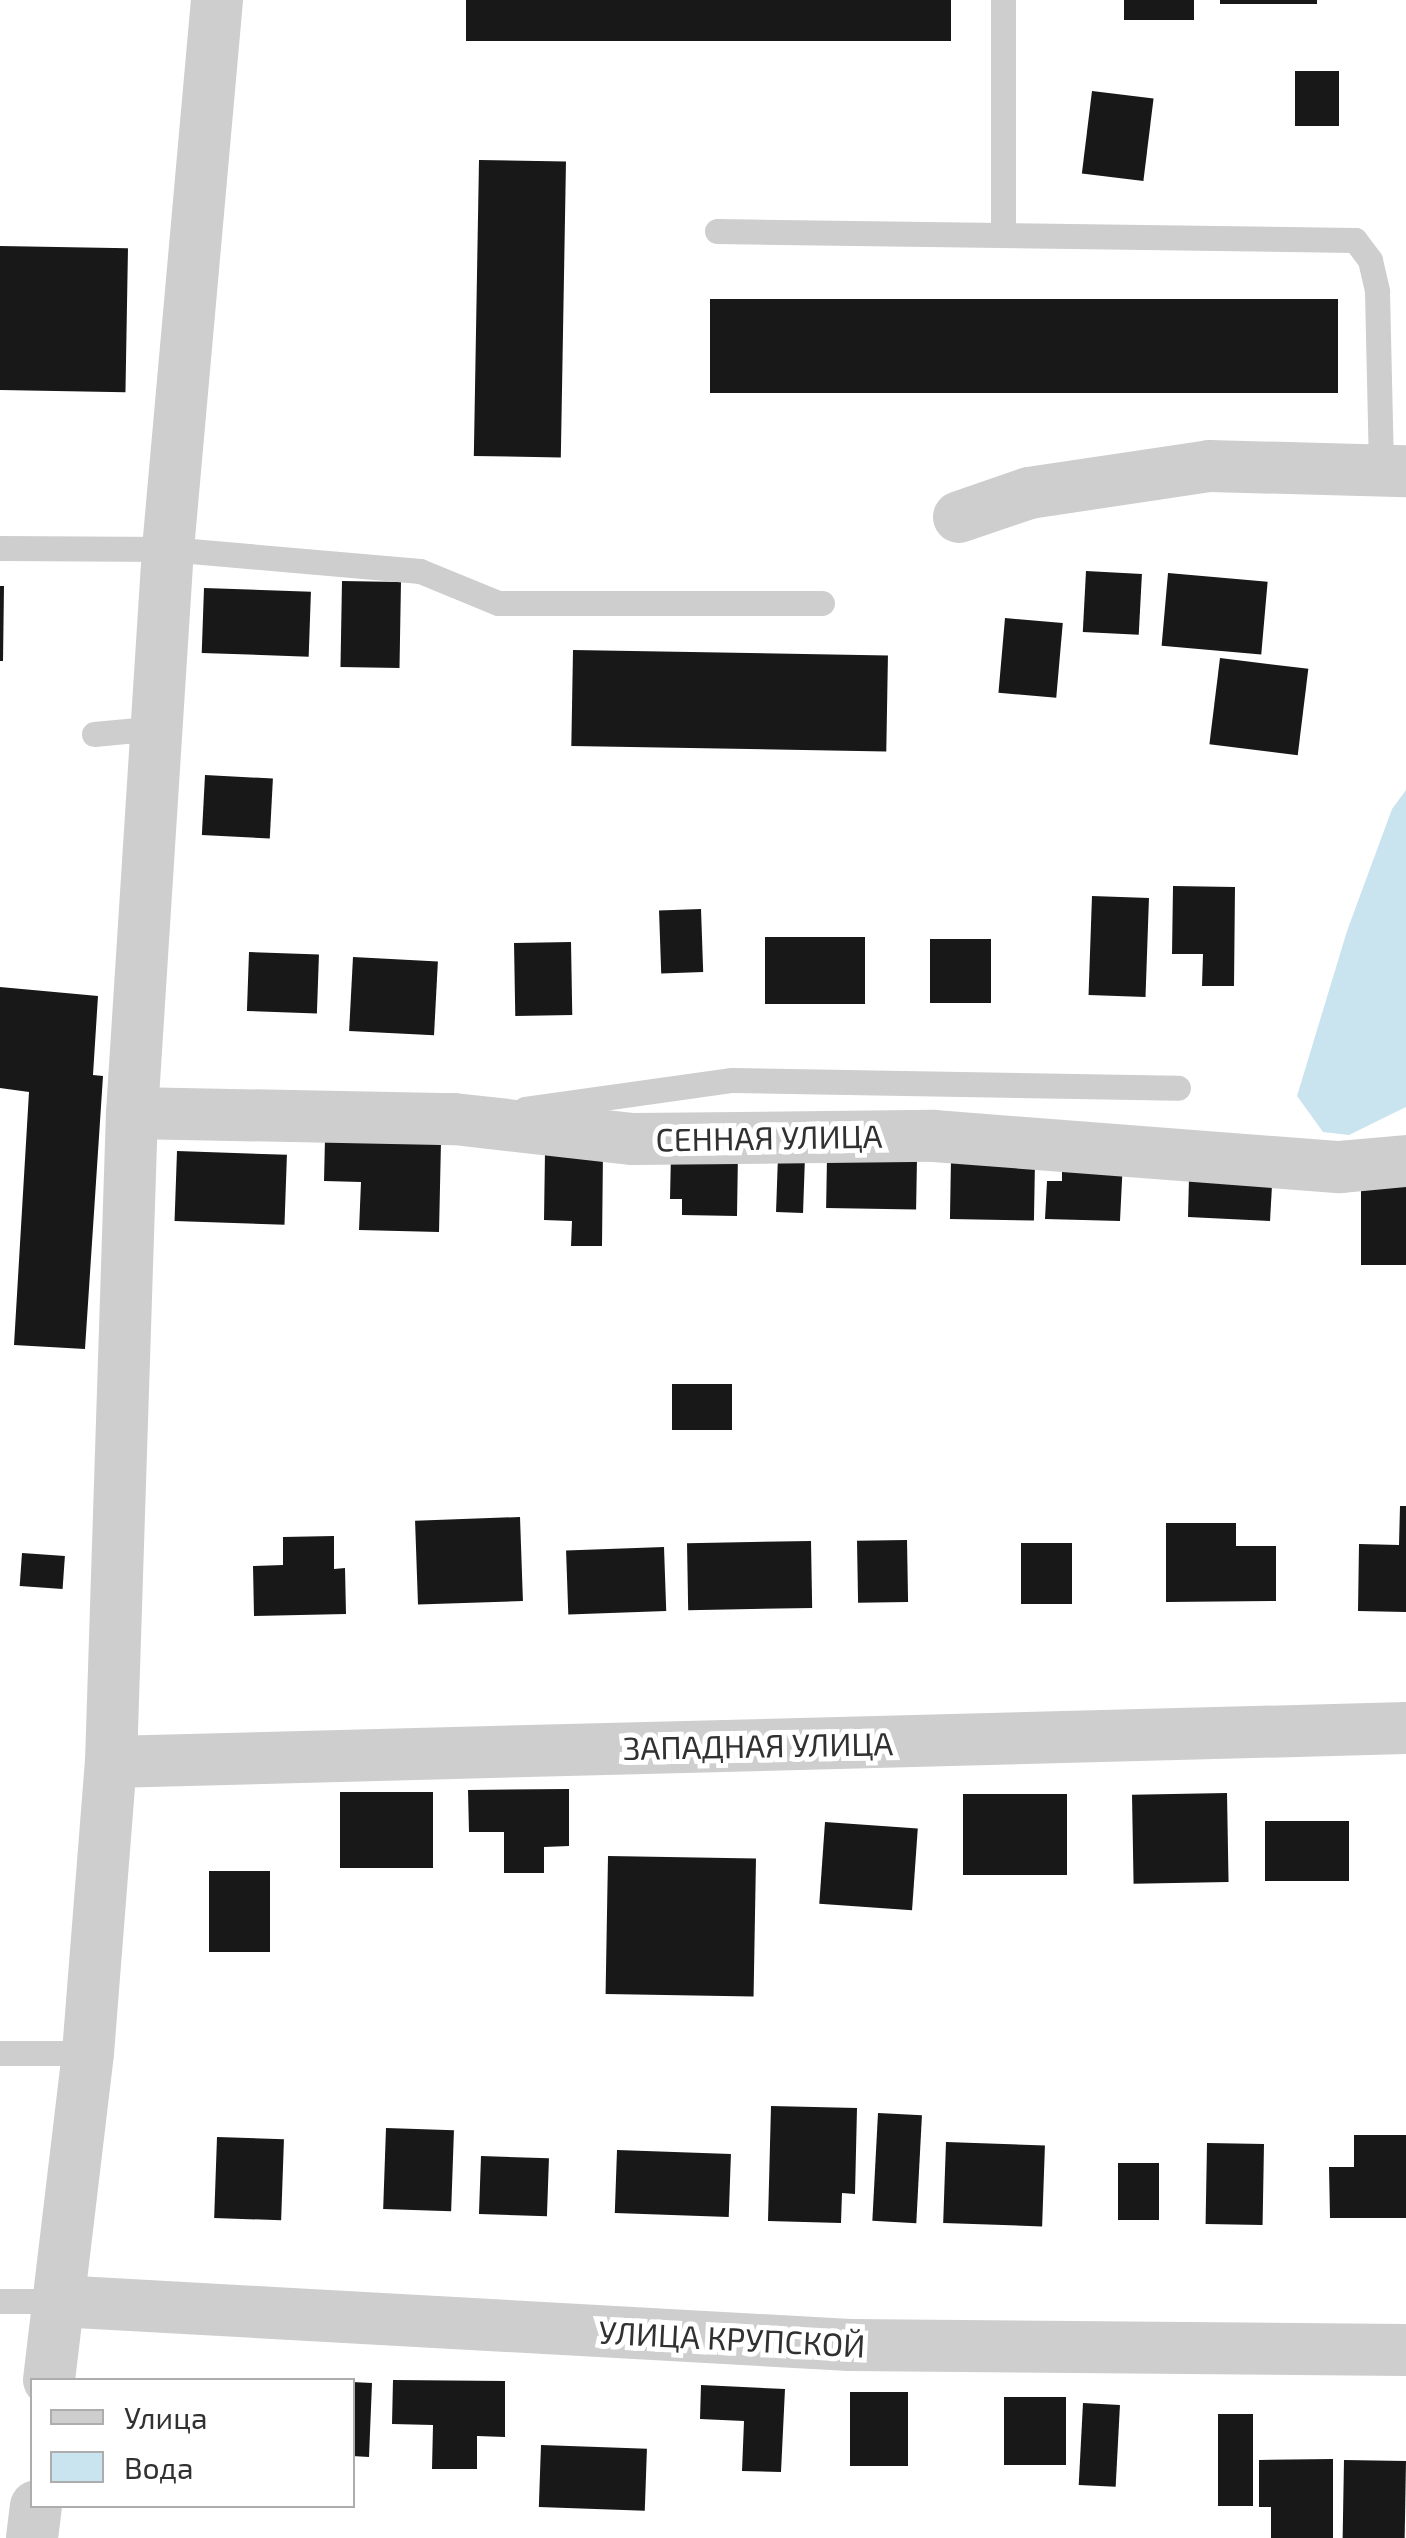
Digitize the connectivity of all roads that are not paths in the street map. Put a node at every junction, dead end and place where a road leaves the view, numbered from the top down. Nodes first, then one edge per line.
1 (217, 0) edge
2 (1003, 0) edge
3 (717, 231) dead end
4 (1003, 235) junction
5 (1394, 471) edge
6 (960, 517) dead end
7 (0, 548) edge
8 (168, 549) junction
9 (822, 603) dead end
10 (156, 728) junction
11 (94, 734) dead end
12 (1178, 1088) dead end
13 (132, 1112) junction
14 (454, 1119) junction
15 (1406, 1161) edge
16 (1406, 1728) edge
17 (110, 1762) junction
18 (0, 2053) edge
19 (88, 2053) junction
20 (0, 2301) edge
21 (58, 2301) junction
22 (1406, 2350) edge
23 (49, 2378) edge
24 (36, 2508) edge
25 (32, 2538) edge

1 - 8 street
2 - 4 lane
3 - 4 lane
4 - 5 lane
5 - 6 street
7 - 8 lane
8 - 9 lane
8 - 10 street
10 - 11 lane
10 - 13 street
12 - 14 lane
13 - 14 street, СЕННАЯ УЛИЦА
13 - 17 street
14 - 15 street, СЕННАЯ УЛИЦА
16 - 17 street, ЗАПАДНАЯ УЛИЦА
17 - 19 street
18 - 19 lane
19 - 21 street
20 - 21 lane
21 - 22 street, УЛИЦА КРУПСКОЙ
21 - 23 street
24 - 25 street

